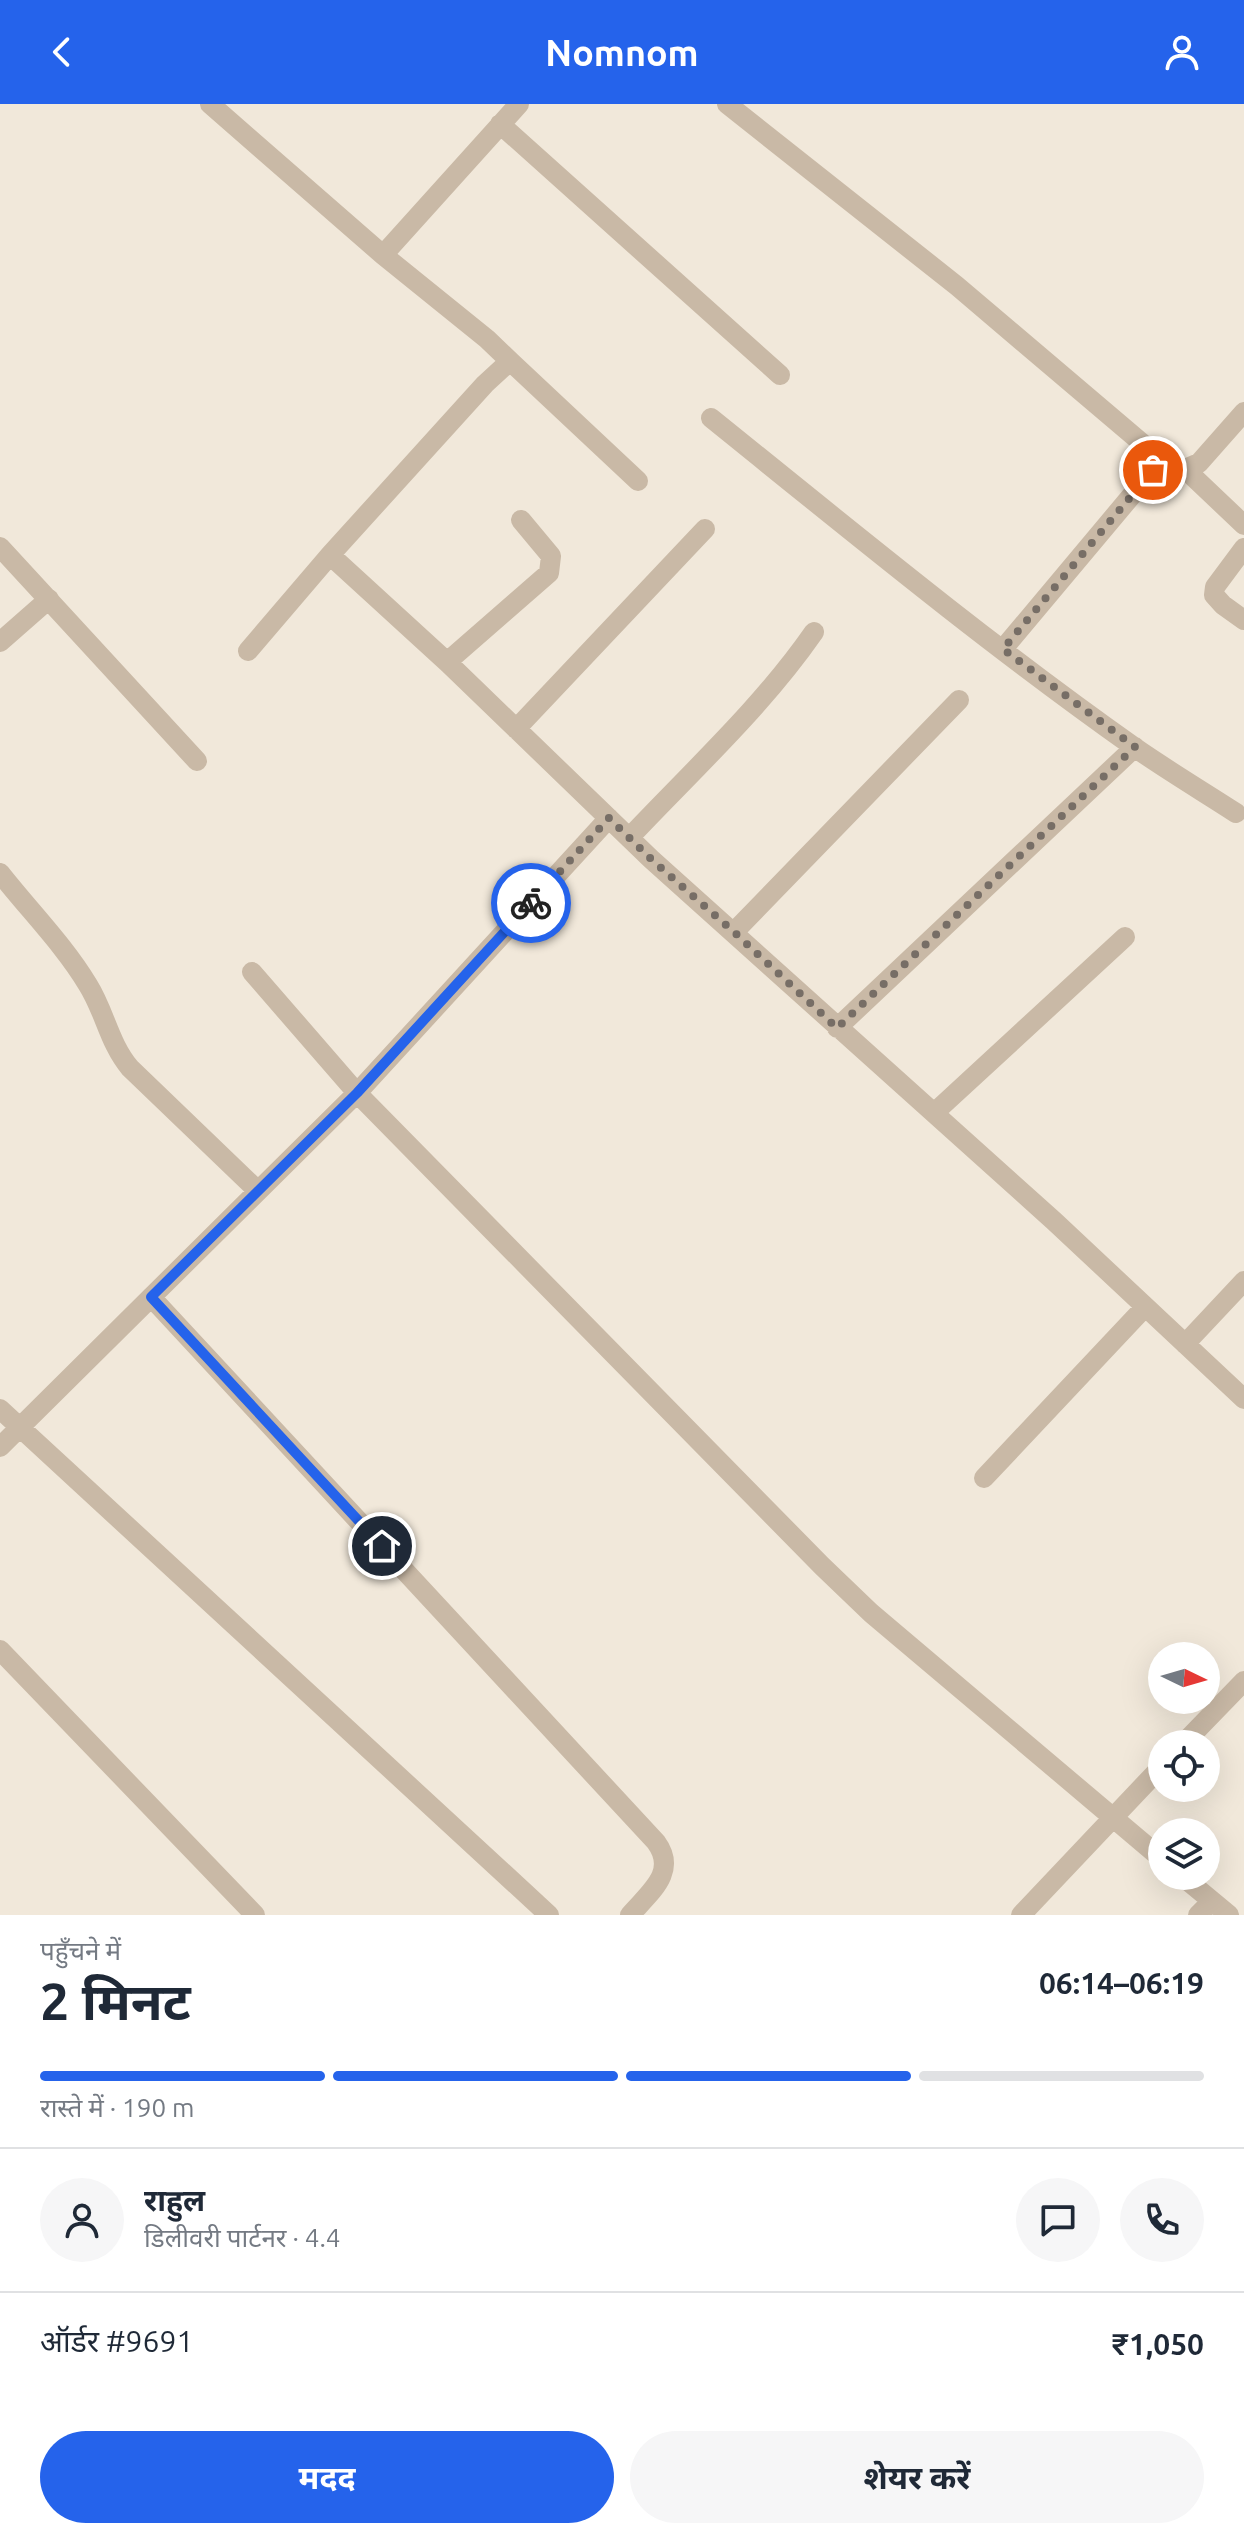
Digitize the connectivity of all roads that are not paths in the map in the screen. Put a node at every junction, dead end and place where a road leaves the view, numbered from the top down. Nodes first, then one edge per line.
1 (210, 104) edge
2 (519, 104) edge
3 (727, 104) edge
4 (500, 124) junction
5 (383, 255) junction
6 (510, 361) junction
7 (780, 375) dead end
8 (711, 418) dead end
9 (1241, 421) edge
10 (1177, 468) junction
11 (638, 481) dead end
12 (521, 520) dead end
13 (1244, 525) edge
14 (705, 529) dead end
15 (0, 547) edge
16 (1244, 548) edge
17 (330, 555) junction
18 (49, 599) junction
19 (1244, 620) edge
20 (814, 632) dead end
21 (0, 642) edge
22 (1003, 649) junction
23 (248, 651) dead end
24 (447, 662) junction
25 (959, 700) dead end
26 (516, 729) junction
27 (1135, 747) junction
28 (197, 761) dead end
29 (1236, 813) dead end
30 (609, 818) junction
31 (629, 838) junction
32 (0, 873) edge
33 (734, 932) junction
34 (1125, 937) dead end
35 (252, 972) dead end
36 (837, 1028) junction
37 (357, 1093) junction
38 (934, 1113) junction
39 (257, 1190) junction
40 (1244, 1281) edge
41 (151, 1297) junction
42 (1145, 1307) junction
43 (1185, 1344) junction
44 (1244, 1399) edge
45 (0, 1409) edge
46 (20, 1428) junction
47 (0, 1447) edge
48 (984, 1478) dead end
49 (0, 1650) edge
50 (1244, 1681) edge
51 (1197, 1730) edge
52 (1148, 1780) edge
53 (1112, 1817) junction
54 (1148, 1847) edge
55 (1192, 1890) edge
56 (1205, 1908) edge
57 (255, 1915) edge
58 (549, 1915) edge
59 (630, 1915) edge
60 (1021, 1915) edge
61 (1229, 1915) edge

1 - 5 street
2 - 4 street
3 - 10 street
4 - 5 street
4 - 7 street
5 - 6 street
6 - 11 street
6 - 17 street
8 - 22 street
9 - 10 street
10 - 13 street
10 - 22 street
12 - 24 street
14 - 26 street
15 - 18 street
16 - 19 street
17 - 23 street
17 - 24 street
18 - 21 street
18 - 28 street
20 - 31 street
22 - 27 street
24 - 26 street
25 - 33 street
26 - 30 street
27 - 29 street
27 - 36 street
30 - 31 street
30 - 37 street
31 - 33 street
32 - 39 street
33 - 36 street
34 - 38 street
35 - 37 street
36 - 38 street
37 - 39 street
37 - 53 street
38 - 42 street
39 - 41 street
40 - 43 street
41 - 46 street
41 - 59 street
42 - 43 street
42 - 48 street
43 - 44 street
45 - 46 street
46 - 47 street
46 - 58 street
49 - 57 street
50 - 51 street
52 - 53 street
53 - 54 street
53 - 60 street
55 - 56 street
56 - 61 street

